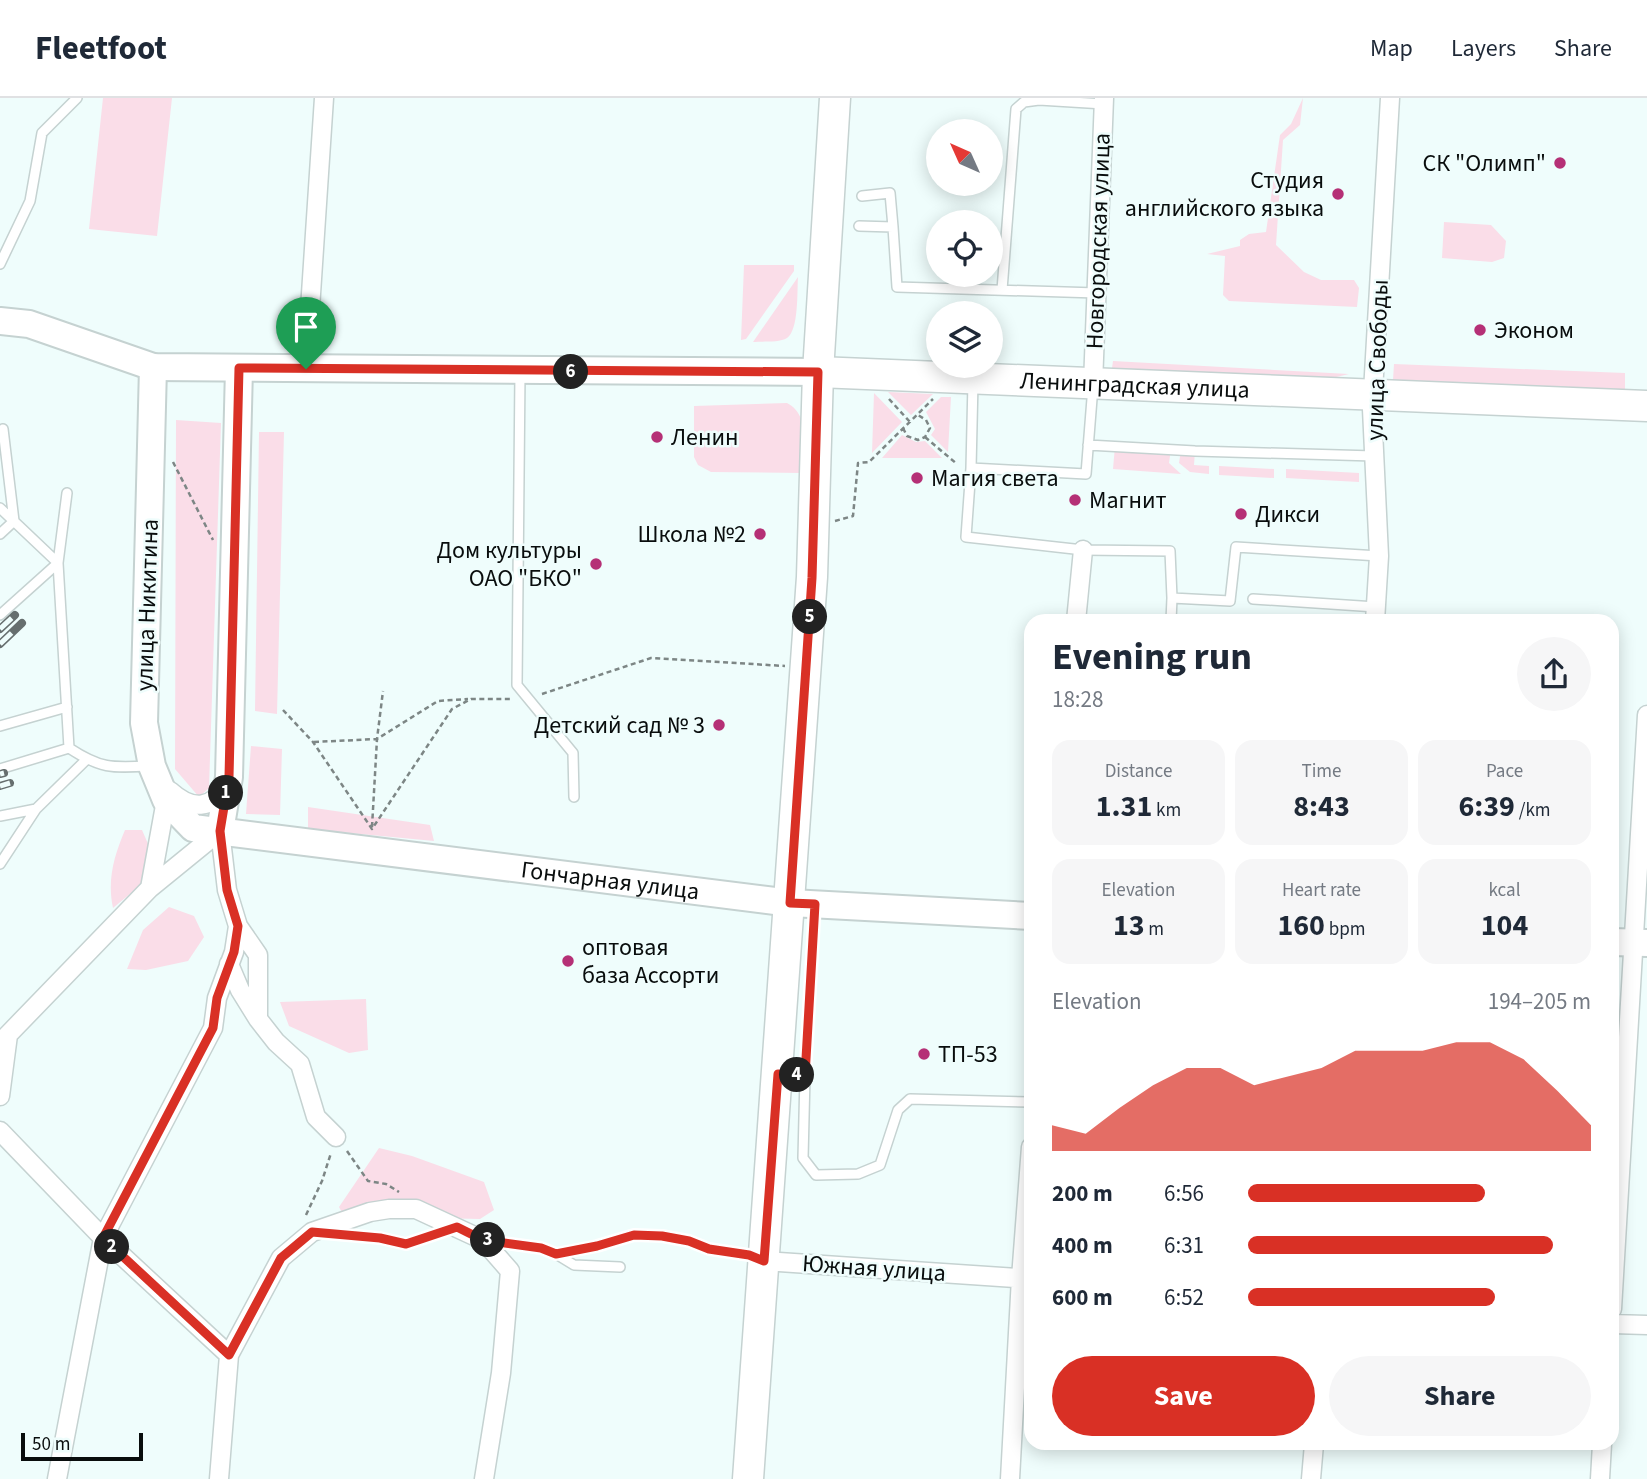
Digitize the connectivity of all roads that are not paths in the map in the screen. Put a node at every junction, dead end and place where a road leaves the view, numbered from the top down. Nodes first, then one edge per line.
1 (77, 98) edge
2 (324, 98) edge
3 (835, 98) edge
4 (1390, 98) edge
5 (1104, 101) edge
6 (862, 196) dead end
7 (859, 226) dead end
8 (893, 227) junction
9 (0, 264) edge
10 (1002, 290) junction
11 (1097, 293) junction
12 (0, 321) edge
13 (153, 367) junction
14 (239, 368) junction
15 (306, 369) junction
16 (520, 371) junction
17 (818, 372) junction
18 (1093, 384) junction
19 (973, 387) junction
20 (1372, 396) junction
21 (1647, 406) edge
22 (3, 429) dead end
23 (1088, 445) junction
24 (1374, 456) junction
25 (971, 468) junction
26 (66, 493) dead end
27 (0, 508) edge
28 (14, 521) junction
29 (0, 534) edge
30 (1083, 550) junction
31 (1379, 556) junction
32 (58, 563) junction
33 (1172, 598) junction
34 (1253, 599) dead end
35 (1077, 614) edge
36 (1171, 614) edge
37 (1375, 614) edge
38 (0, 615) edge
39 (67, 707) junction
40 (1647, 715) edge
41 (0, 726) edge
42 (69, 748) junction
43 (87, 759) junction
44 (152, 766) junction
45 (0, 769) edge
46 (229, 777) junction
47 (574, 797) dead end
48 (166, 800) junction
49 (36, 809) junction
50 (0, 816) edge
51 (193, 828) joint
52 (220, 831) junction
53 (0, 864) edge
54 (150, 888) junction
55 (803, 903) junction
56 (1024, 916) edge
57 (238, 926) junction
58 (1631, 942) edge
59 (229, 964) junction
60 (258, 1019) junction
61 (4, 1039) edge
62 (791, 1075) junction
63 (0, 1096) edge
64 (1024, 1102) edge
65 (0, 1131) edge
66 (336, 1137) road end
67 (1619, 1174) edge
68 (357, 1216) junction
69 (308, 1226) junction
70 (457, 1227) junction
71 (345, 1235) junction
72 (103, 1238) junction
73 (483, 1240) junction
74 (764, 1261) junction
75 (620, 1267) dead end
76 (1024, 1278) edge
77 (1619, 1324) edge
78 (1647, 1325) edge
79 (1024, 1337) edge
80 (229, 1355) junction
81 (1023, 1367) edge
82 (1313, 1450) edge
83 (1602, 1450) edge
84 (57, 1479) edge
85 (219, 1479) edge
86 (484, 1479) edge
87 (748, 1479) edge
88 (1010, 1479) edge
89 (1311, 1479) edge
90 (1600, 1479) edge

1 - 9 lane
2 - 15 street
3 - 17 main road
4 - 20 street, улица Свободы
5 - 10 lane
5 - 11 street, Новгородская улица
6 - 8 lane
7 - 8 lane
8 - 10 lane
10 - 11 lane
11 - 18 street, Новгородская улица
12 - 13 street, Ленинградская улица
13 - 14 street, Ленинградская улица
13 - 44 street, улица Никитина
14 - 15 street, Ленинградская улица
14 - 46 street
15 - 16 street, Ленинградская улица
16 - 17 street, Ленинградская улица
16 - 47 lane
17 - 19 main road, Ленинградская улица
17 - 55 main road
18 - 19 main road, Ленинградская улица
18 - 20 main road, Ленинградская улица
18 - 23 lane
19 - 25 lane
20 - 21 main road, Ленинградская улица
20 - 24 street, улица Свободы
22 - 28 lane
23 - 24 lane
23 - 25 lane
24 - 31 street, улица Свободы
25 - 30 lane
26 - 32 lane
27 - 28 lane
28 - 29 lane
28 - 32 lane
30 - 33 lane
30 - 35 street
31 - 33 lane
31 - 37 street, улица Свободы
32 - 38 lane
32 - 39 lane
33 - 36 lane
34 - 37 lane
39 - 41 lane
39 - 42 lane
40 - 58 street
42 - 43 lane
42 - 45 lane
43 - 44 lane
43 - 49 lane
44 - 46 street
44 - 48 street, улица Никитина
46 - 52 street
48 - 51 street, улица Никитина
48 - 54 street
49 - 50 lane
49 - 53 lane
51 - 52 street, Гончарная улица
52 - 54 street
52 - 55 street, Гончарная улица
52 - 57 street
54 - 61 street
55 - 56 street, Гончарная улица
55 - 62 main road
57 - 59 street
57 - 60 street
58 - 67 street
59 - 60 street
59 - 72 street
60 - 66 street
61 - 63 street
62 - 64 lane
62 - 74 main road
65 - 72 street
68 - 69 street
68 - 70 street
68 - 71 lane
69 - 71 lane
69 - 80 street
70 - 71 lane
70 - 73 street
72 - 80 street
72 - 84 street
73 - 75 lane
73 - 86 street
74 - 76 street, Южная улица
74 - 87 main road
77 - 78 street
79 - 81 street
80 - 85 street
81 - 88 street
82 - 89 street
83 - 90 street

